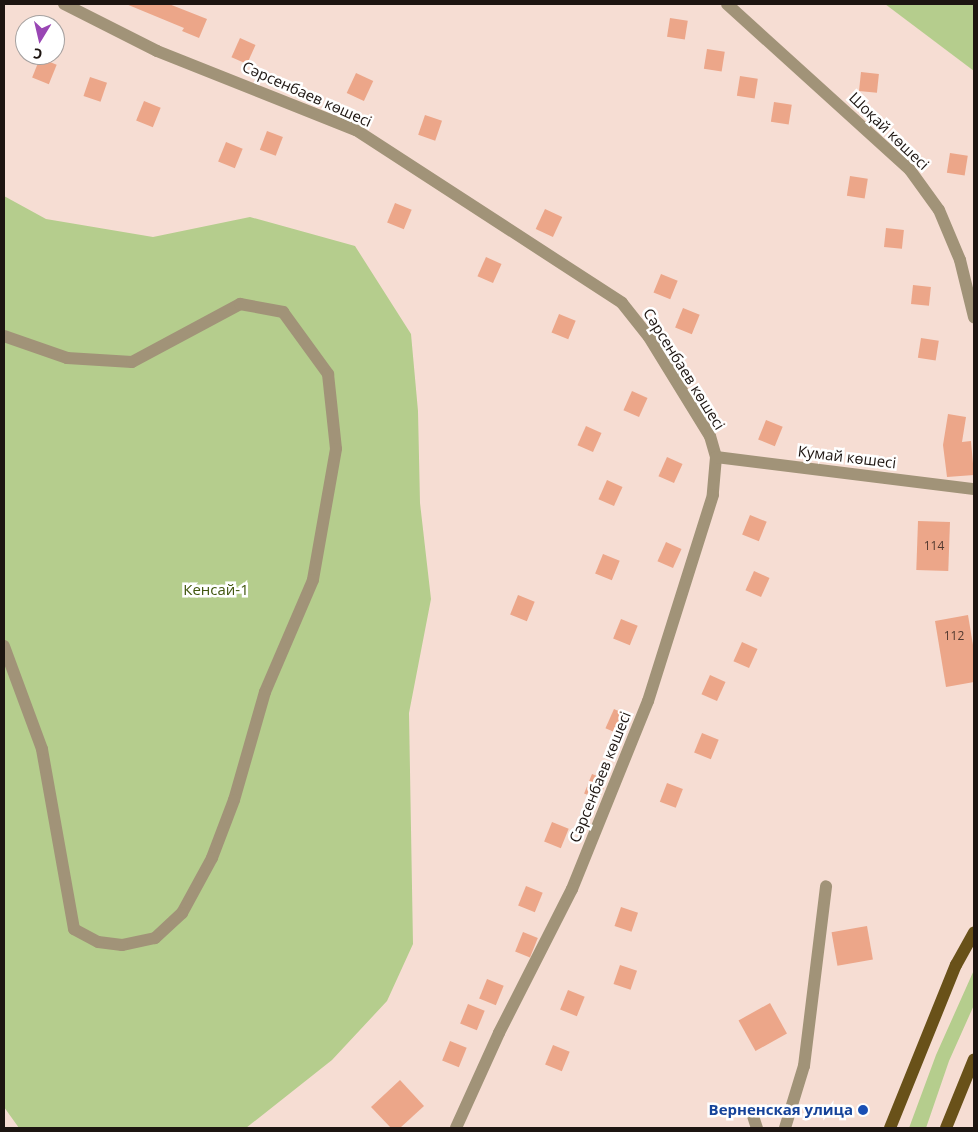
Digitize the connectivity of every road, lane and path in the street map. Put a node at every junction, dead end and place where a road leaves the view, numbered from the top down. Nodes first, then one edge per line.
1 (64, 4) edge
2 (728, 4) edge
3 (974, 317) edge
4 (4, 336) edge
5 (716, 457) junction
6 (974, 489) edge
7 (4, 646) edge
8 (826, 886) dead end
9 (974, 933) edge
10 (974, 1059) edge
11 (456, 1128) edge
12 (785, 1128) edge
13 (890, 1128) edge
14 (946, 1128) edge

1 - 5 street, Сәрсенбаев көшесі
2 - 3 street, Шоқай көшесі
4 - 7 street
5 - 6 street, Кумай көшесі
5 - 11 street, Сәрсенбаев көшесі
8 - 12 street
9 - 13 main road
10 - 14 main road

